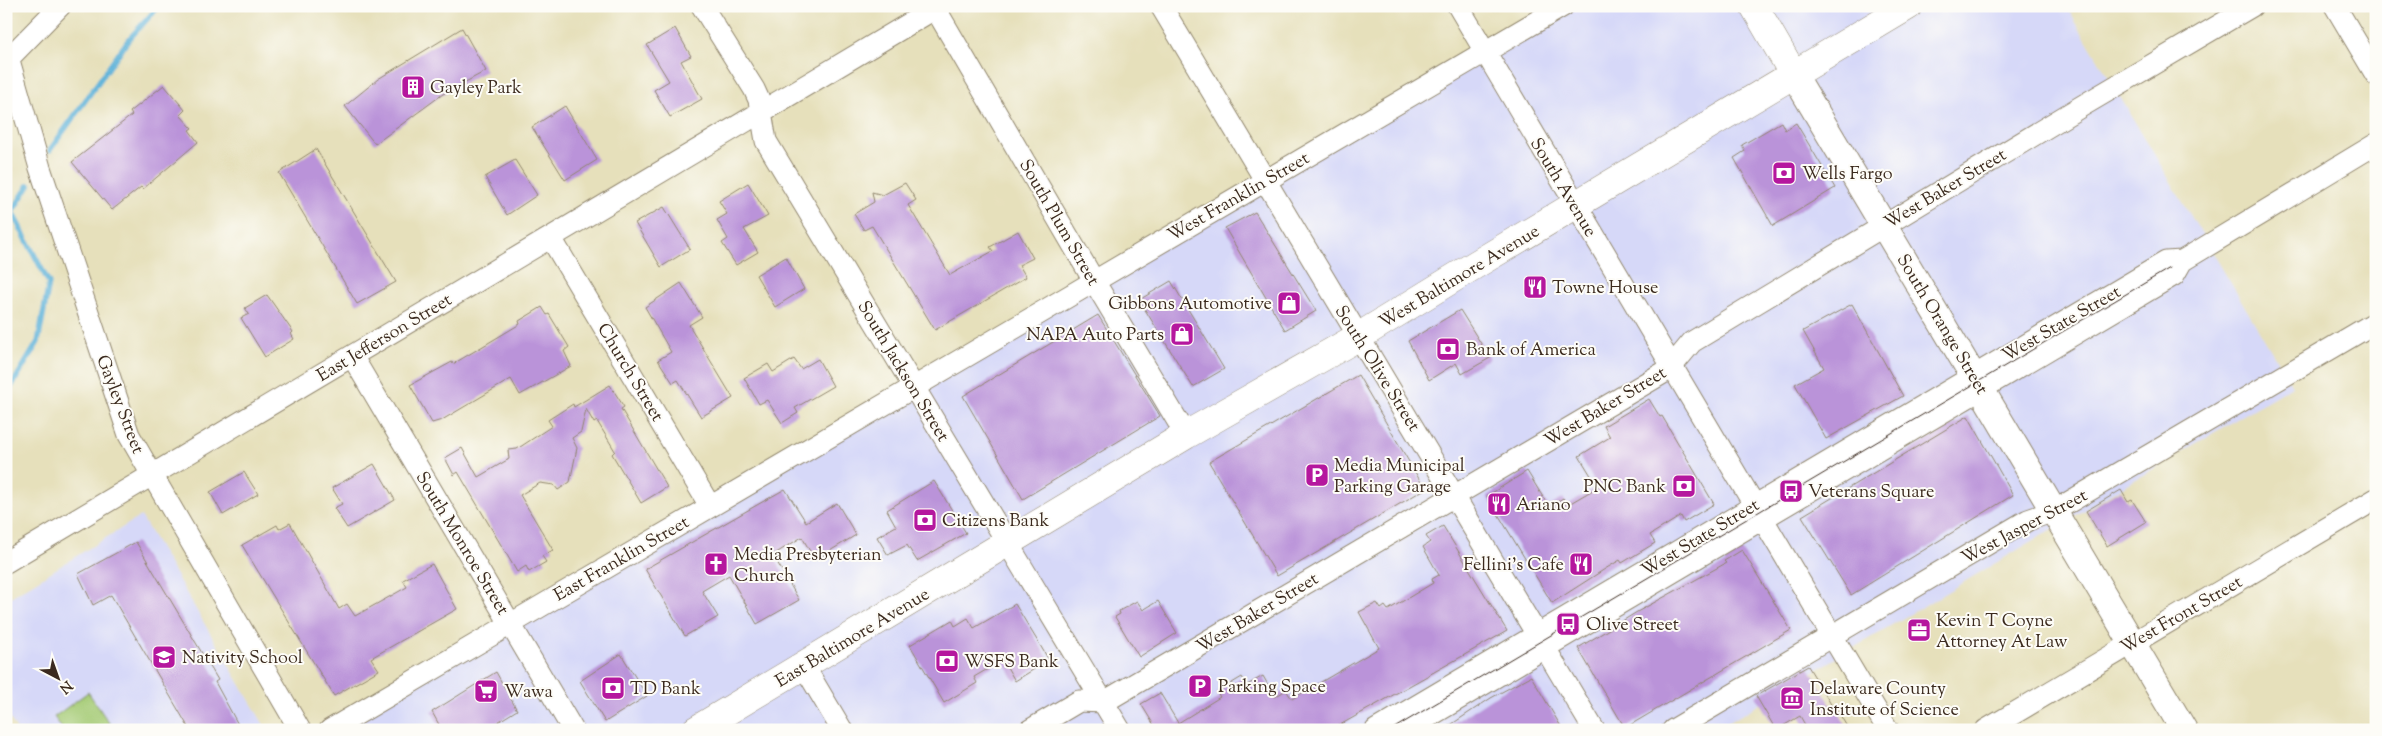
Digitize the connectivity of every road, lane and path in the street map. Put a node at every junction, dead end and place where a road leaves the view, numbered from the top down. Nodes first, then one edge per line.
1 (60, 6) edge
2 (702, 6) edge
3 (1161, 6) edge
4 (1458, 6) edge
5 (1563, 6) edge
6 (1754, 6) edge
7 (1908, 6) edge
8 (2252, 6) edge
9 (2335, 6) edge
10 (937, 7) edge
11 (1486, 53) junction
12 (8, 54) edge
13 (1794, 75) junction
14 (2376, 75) edge
15 (762, 112) junction
16 (2376, 144) edge
17 (1266, 180) junction
18 (1575, 205) junction
19 (1882, 226) junction
20 (551, 238) junction
21 (1094, 281) junction
22 (2376, 322) edge
23 (1358, 337) junction
24 (352, 356) junction
25 (1672, 366) junction
26 (1977, 381) junction
27 (913, 386) junction
28 (1186, 435) junction
29 (151, 476) junction
30 (1456, 495) junction
31 (2376, 499) edge
32 (710, 506) junction
33 (2054, 511) junction
34 (1758, 512) junction
35 (1008, 544) junction
36 (6, 562) edge
37 (510, 624) junction
38 (1831, 637) junction
39 (1542, 640) junction
40 (2131, 643) junction
41 (804, 666) junction
42 (1104, 702) junction
43 (300, 730) edge
44 (330, 730) edge
45 (573, 730) edge
46 (696, 730) edge
47 (842, 730) edge
48 (1030, 730) edge
49 (1120, 730) edge
50 (1376, 730) edge
51 (1406, 730) edge
52 (1594, 730) edge
53 (1672, 730) edge
54 (1888, 730) edge
55 (1986, 730) edge
56 (2184, 730) edge

1 - 12 street
2 - 15 street, South Jackson Street
3 - 17 street, South Olive Street
4 - 11 street, South Avenue
5 - 11 street, West Franklin Street
6 - 13 main road, South Orange Street
7 - 13 main road, West Baltimore Avenue
8 - 19 street, West Baker Street
9 - 14 street
10 - 15 street, East Jefferson Street
10 - 21 street, South Plum Street
11 - 17 street, West Franklin Street
11 - 18 street, South Avenue
12 - 29 street, Gayley Street
13 - 18 main road, West Baltimore Avenue
13 - 19 street, South Orange Street
15 - 20 street, East Jefferson Street
15 - 27 street, South Jackson Street
16 - 26 street, West State Street
17 - 21 street, West Franklin Street
17 - 23 street, South Olive Street
18 - 23 main road, West Baltimore Avenue
18 - 25 street, South Avenue
19 - 25 street, West Baker Street
19 - 26 street, South Orange Street
20 - 24 street, East Jefferson Street
20 - 32 street, Church Street
21 - 27 street, West Franklin Street
21 - 28 street, South Plum Street
22 - 33 street, West Jasper Street
23 - 28 main road, West Baltimore Avenue
23 - 30 street, South Olive Street
24 - 29 street, East Jefferson Street
24 - 37 street, South Monroe Street
25 - 30 street, West Baker Street
25 - 34 street
26 - 33 street, South Orange Street
26 - 34 street, West State Street
27 - 32 street, East Franklin Street
27 - 35 street, South Jackson Street
28 - 35 main road, West Baltimore Avenue
29 - 36 street, East Jefferson Street
29 - 43 street, Gayley Street
30 - 39 street, South Olive Street
30 - 42 street, West Baker Street
31 - 40 street, West Front Street
32 - 37 street, East Franklin Street
33 - 38 street, West Jasper Street
33 - 40 street, South Orange Street
34 - 38 street
34 - 39 street, West State Street
35 - 41 main road, East Baltimore Avenue
35 - 42 street, South Jackson Street
37 - 44 street, East Franklin Street
37 - 45 street, South Monroe Street
38 - 53 street, West Jasper Street
38 - 54 street
39 - 50 street, West State Street
39 - 51 street, West State Street
39 - 52 street, South Olive Street
40 - 55 street, West Front Street
40 - 56 street, South Orange Street
41 - 46 main road, East Baltimore Avenue
41 - 47 street
42 - 48 street
42 - 49 street, South Jackson Street

